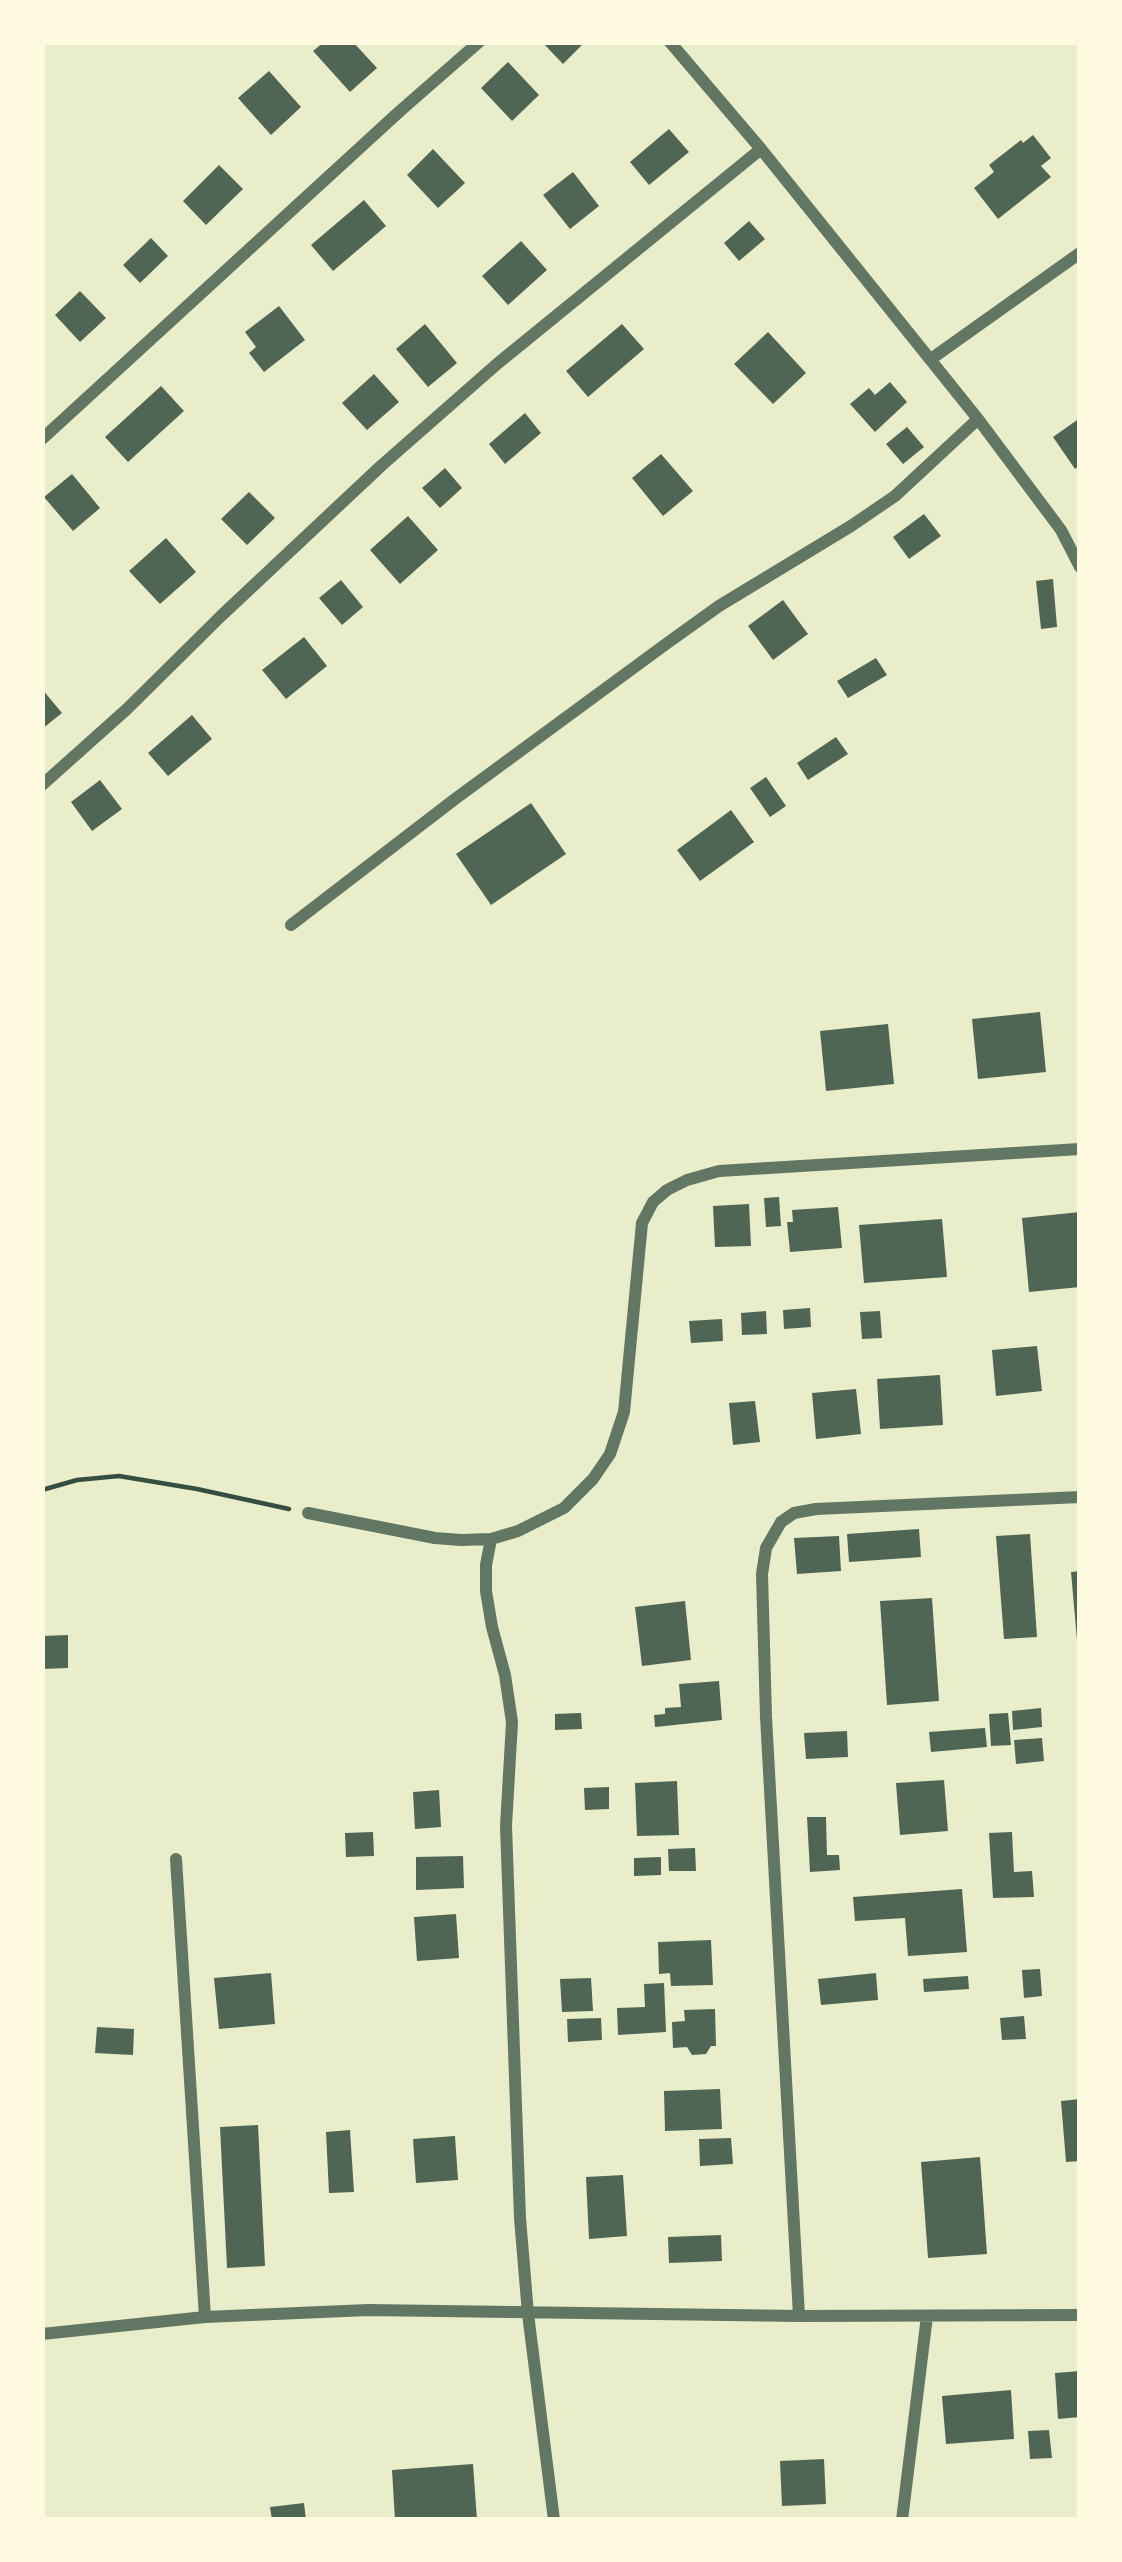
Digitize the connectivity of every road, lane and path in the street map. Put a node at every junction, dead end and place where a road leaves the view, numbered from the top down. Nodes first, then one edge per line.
1 (479, 42) edge
2 (670, 42) edge
3 (761, 149) junction
4 (1080, 253) edge
5 (931, 359) junction
6 (978, 419) junction
7 (42, 439) edge
8 (1080, 567) edge
9 (42, 785) edge
10 (291, 925) dead end
11 (1080, 1149) edge
12 (42, 1490) edge
13 (1080, 1497) edge
14 (308, 1513) joint
15 (491, 1539) junction
16 (176, 1859) dead end
17 (528, 2314) junction
18 (1080, 2315) edge
19 (800, 2316) junction
20 (927, 2316) junction
21 (205, 2317) junction
22 (42, 2334) edge
23 (554, 2520) edge
24 (902, 2520) edge

1 - 7 street
2 - 3 street
3 - 5 street
3 - 9 street
4 - 5 street
5 - 6 street
6 - 8 street
6 - 10 street
11 - 15 street
12 - 14 path
13 - 19 street
14 - 15 street
15 - 17 street
16 - 21 street
17 - 19 street
17 - 21 street
17 - 23 street
18 - 20 street
19 - 20 street
20 - 24 street
21 - 22 street

